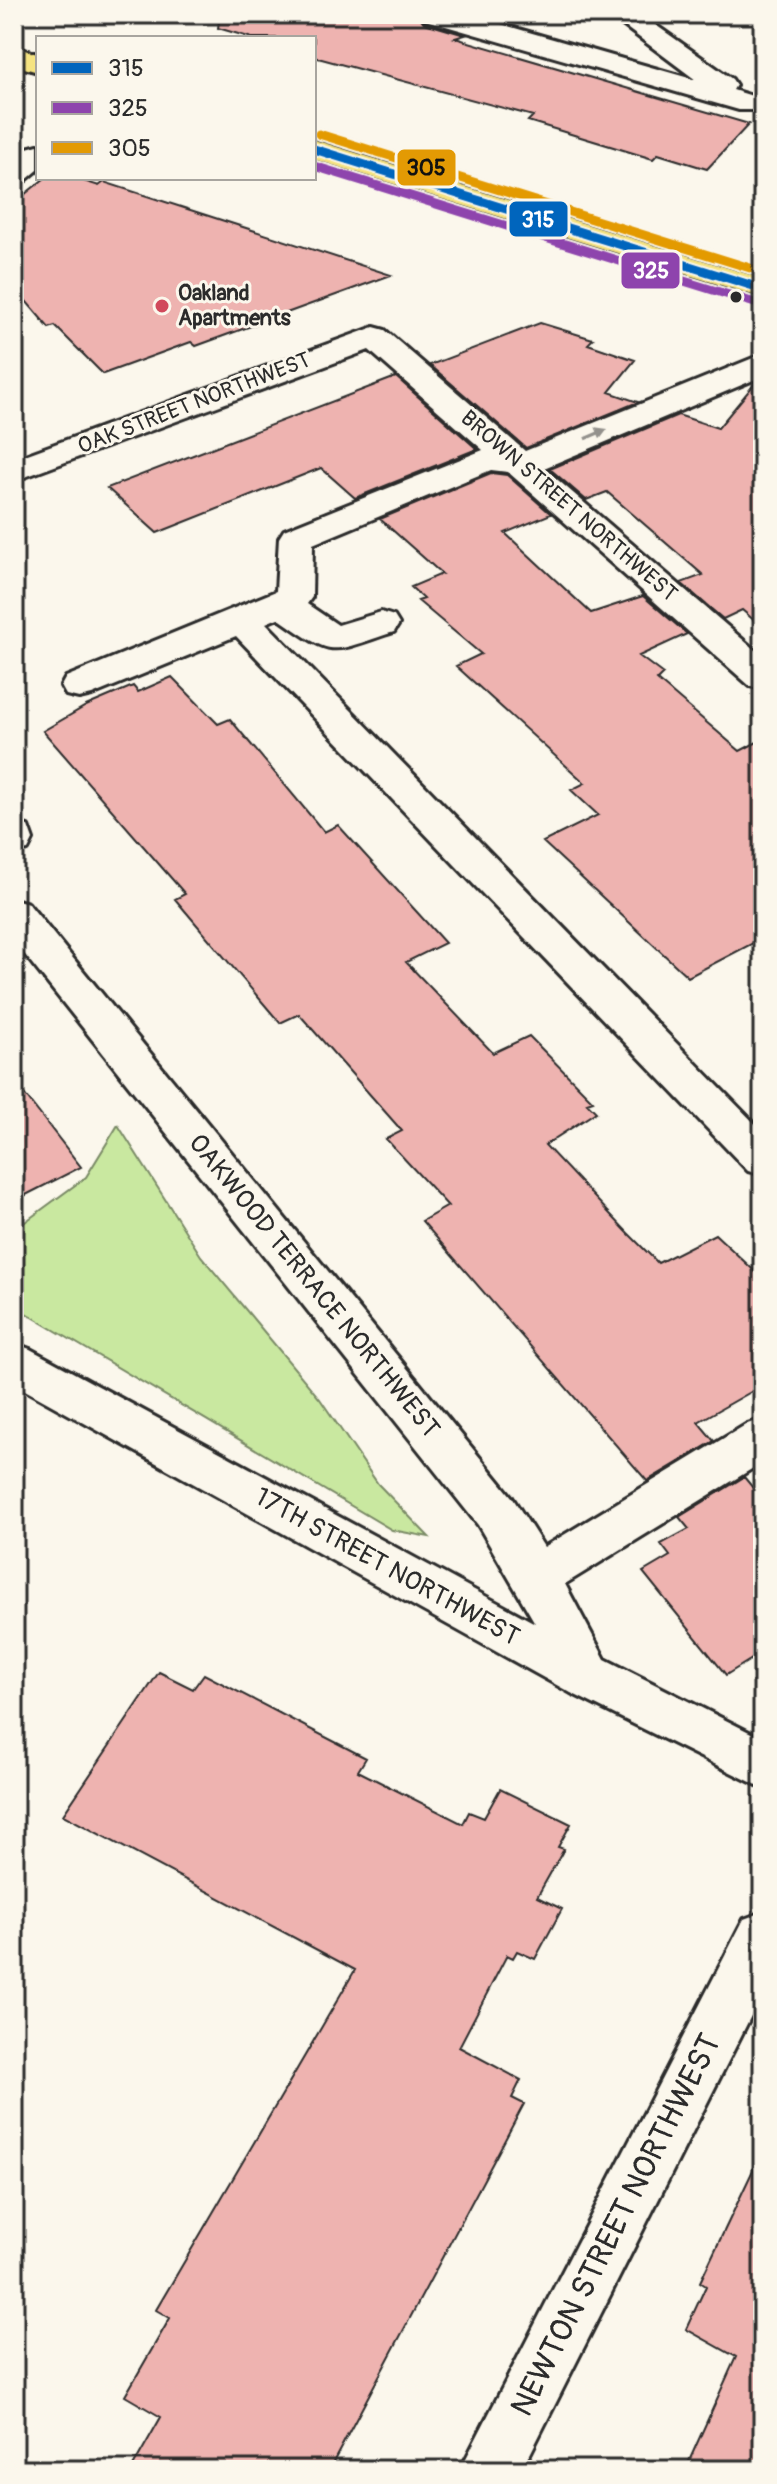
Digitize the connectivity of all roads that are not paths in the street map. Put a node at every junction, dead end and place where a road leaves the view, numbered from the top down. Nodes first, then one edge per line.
1 (435, 14) edge
2 (622, 14) edge
3 (14, 56) edge
4 (36, 62) edge
5 (756, 109) edge
6 (316, 150) edge
7 (36, 156) edge
8 (14, 175) edge
9 (763, 289) edge
10 (374, 337) joint
11 (763, 364) edge
12 (524, 464) junction
13 (14, 471) edge
14 (282, 603) junction
15 (242, 620) junction
16 (381, 624) dead end
17 (763, 677) edge
18 (79, 686) dead end
19 (14, 913) edge
20 (763, 1159) edge
21 (14, 1362) edge
22 (763, 1438) edge
23 (536, 1577) junction
24 (589, 1677) junction
25 (763, 1765) edge
26 (763, 1937) edge
27 (490, 2470) edge

1 - 5 street
2 - 5 street
3 - 4 main road
6 - 9 main road
7 - 8 street
10 - 12 street, BROWN STREET NORTHWEST
10 - 13 street, OAK STREET NORTHWEST
12 -> 11 street
12 - 14 street
12 - 17 street, BROWN STREET NORTHWEST
14 - 15 street
14 - 16 street
15 - 18 street
15 - 20 street
19 - 23 street, OAKWOOD TERRACE NORTHWEST
21 - 24 street, 17TH STREET NORTHWEST
22 - 23 street
23 - 24 street, OAKWOOD TERRACE NORTHWEST
24 - 25 street, 17TH STREET NORTHWEST
26 - 27 street, NEWTON STREET NORTHWEST

